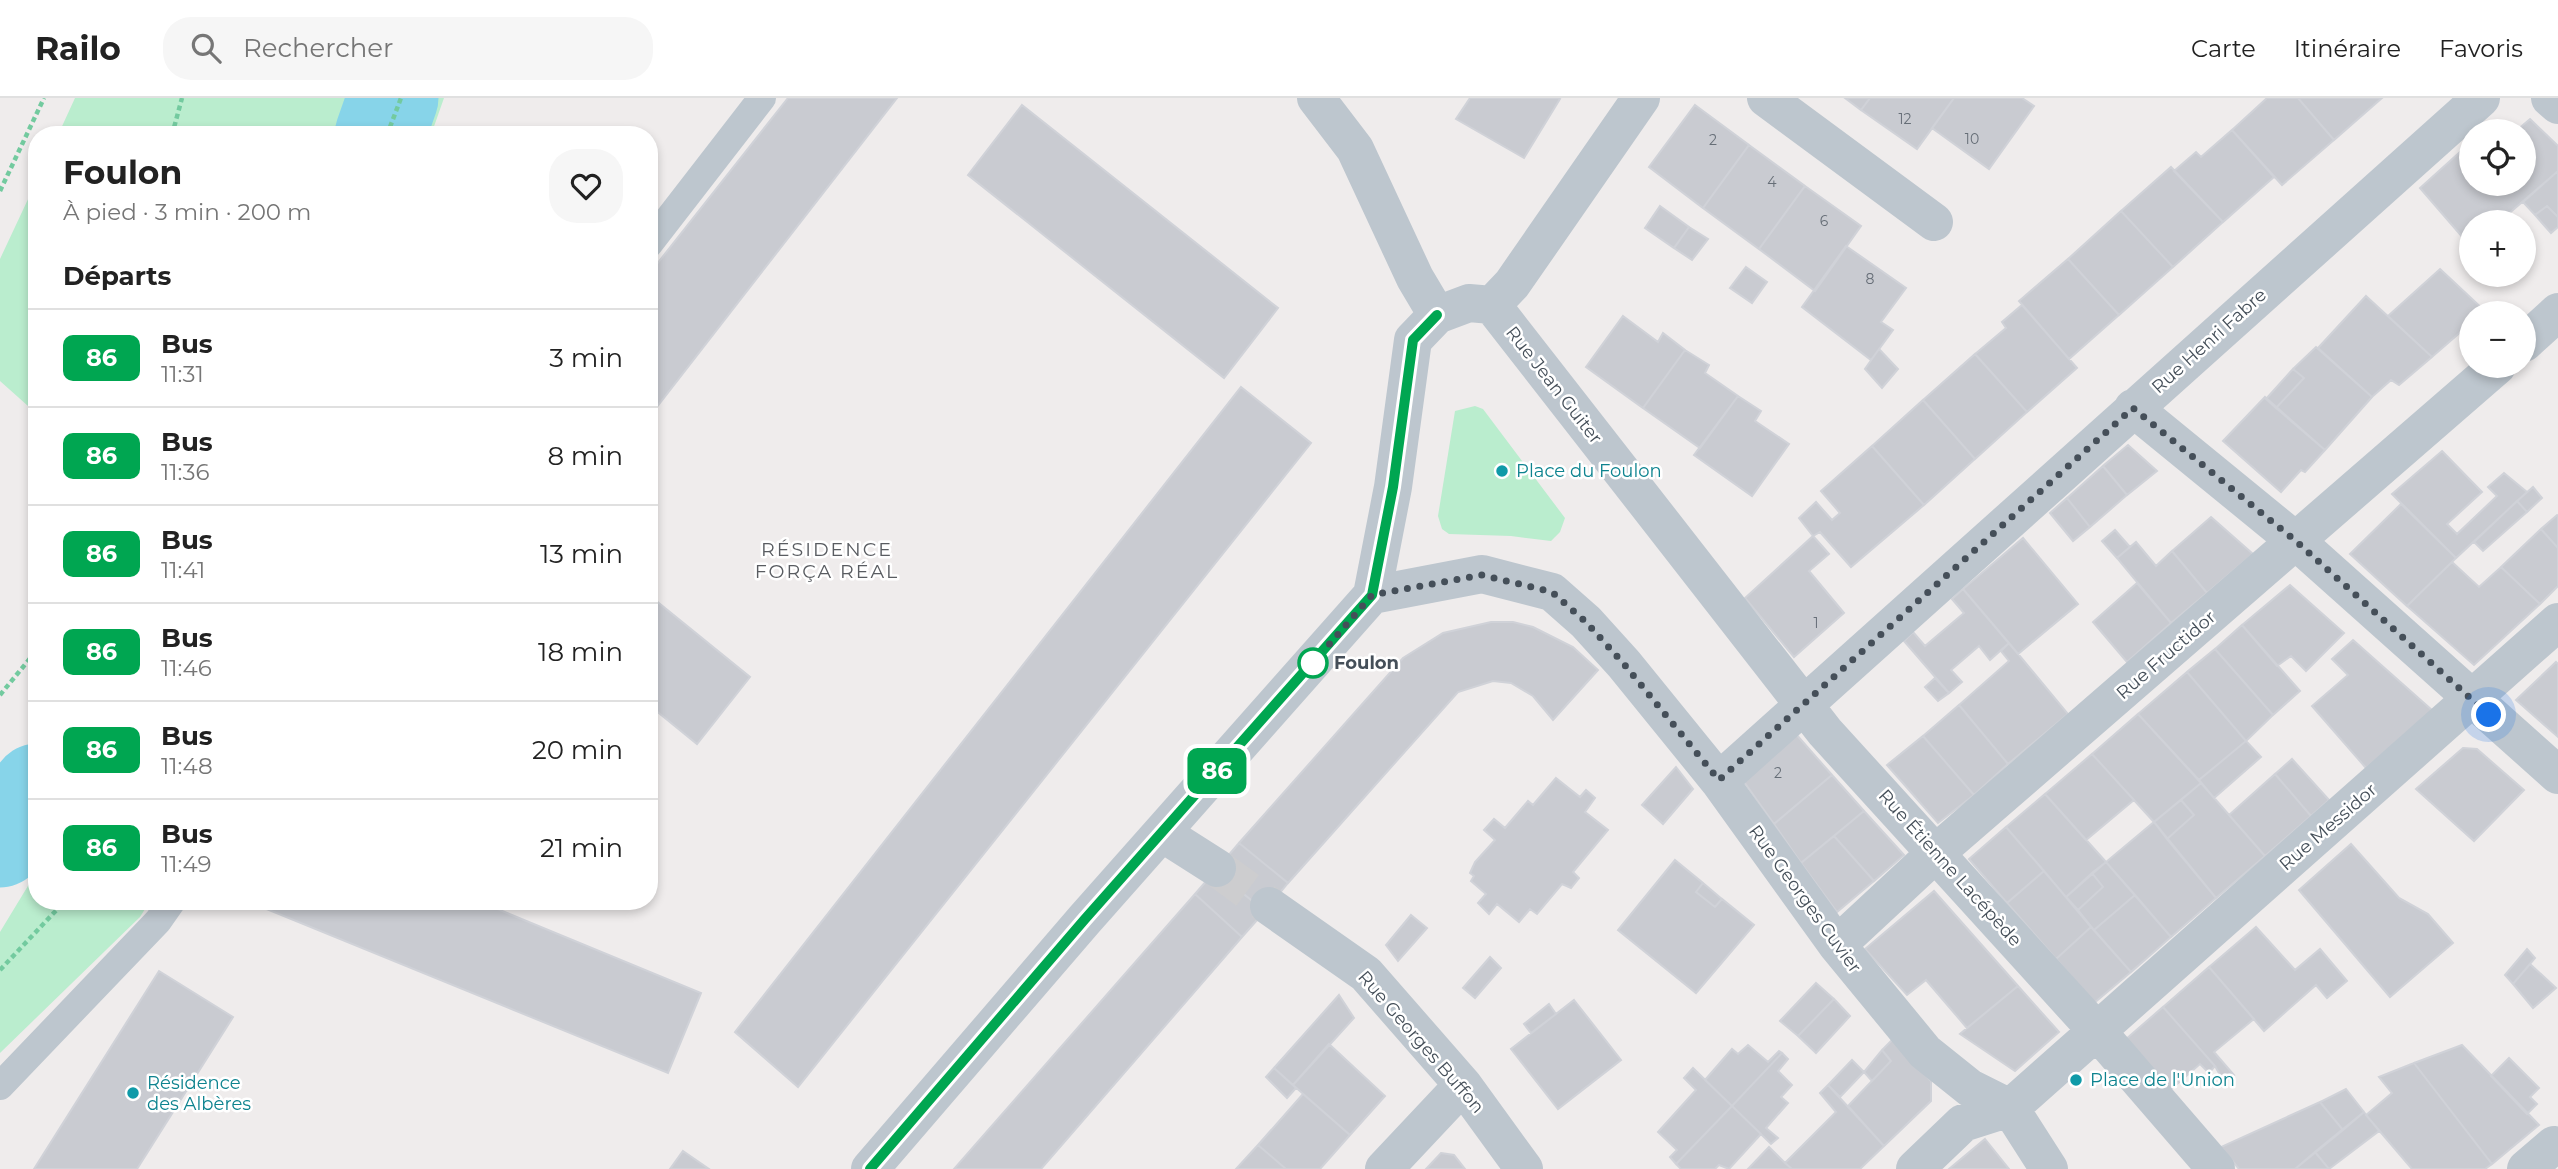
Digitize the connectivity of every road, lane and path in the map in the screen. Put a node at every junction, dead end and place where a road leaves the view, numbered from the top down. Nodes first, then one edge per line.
1 (44, 98) edge
2 (182, 98) edge
3 (401, 98) edge
4 (762, 98) edge
5 (1316, 98) edge
6 (1641, 98) edge
7 (1766, 98) edge
8 (2481, 98) edge
9 (2550, 98) edge
10 (2558, 105) edge
11 (31, 126) edge
12 (174, 126) edge
13 (390, 126) edge
14 (28, 132) edge
15 (0, 191) edge
16 (1934, 222) dead end
17 (658, 232) edge
18 (1492, 305) junction
19 (2558, 312) edge
20 (1437, 315) junction
21 (2536, 332) edge
22 (2483, 378) edge
23 (2133, 408) junction
24 (2297, 542) junction
25 (1372, 595) junction
26 (2558, 622) edge
27 (28, 661) edge
28 (0, 695) edge
29 (2472, 699) junction
30 (1804, 706) junction
31 (2558, 775) edge
32 (1719, 780) junction
33 (1162, 833) junction
34 (1937, 852) junction
35 (1217, 868) tunnel mouth
36 (1269, 906) tunnel mouth
37 (57, 910) edge
38 (166, 910) edge
39 (1836, 945) junction
40 (0, 970) edge
41 (2096, 1030) junction
42 (1463, 1085) junction
43 (0, 1086) edge
44 (2010, 1108) junction
45 (2206, 1157) edge
46 (870, 1169) edge
47 (1384, 1169) edge
48 (1524, 1169) edge
49 (1915, 1169) edge
50 (2049, 1169) edge

1 - 11 path
2 - 12 path
3 - 13 path
4 - 17 lane
5 - 20 street
6 - 18 street
7 - 16 street
8 - 23 street, Rue Henri Fabre
9 - 10 street
14 - 15 path
18 - 20 street
18 - 30 street, Rue Jean Guiter
19 - 21 street
20 - 25 street
22 - 24 street, Rue Fructidor
23 - 24 street
23 - 30 street, Rue Henri Fabre
24 - 29 street
24 - 34 street, Rue Fructidor
25 - 32 street, Rue Georges Cuvier
25 - 33 street
26 - 29 street, Rue Messidor
27 - 28 path
29 - 31 street
29 - 41 street, Rue Messidor
30 - 32 street, Rue Henri Fabre
30 - 34 street, Rue Étienne Lacépède
32 - 39 street, Rue Georges Cuvier
33 - 35 street
33 - 46 street
34 - 39 street, Rue Fructidor
34 - 41 street, Rue Étienne Lacépède
36 - 42 street, Rue Georges Buffon
37 - 40 path
38 - 43 lane
39 - 44 street, Rue Georges Cuvier
41 - 44 street
41 - 45 street
42 - 47 street
42 - 48 street, Rue Georges Buffon
44 - 49 street
44 - 50 street

